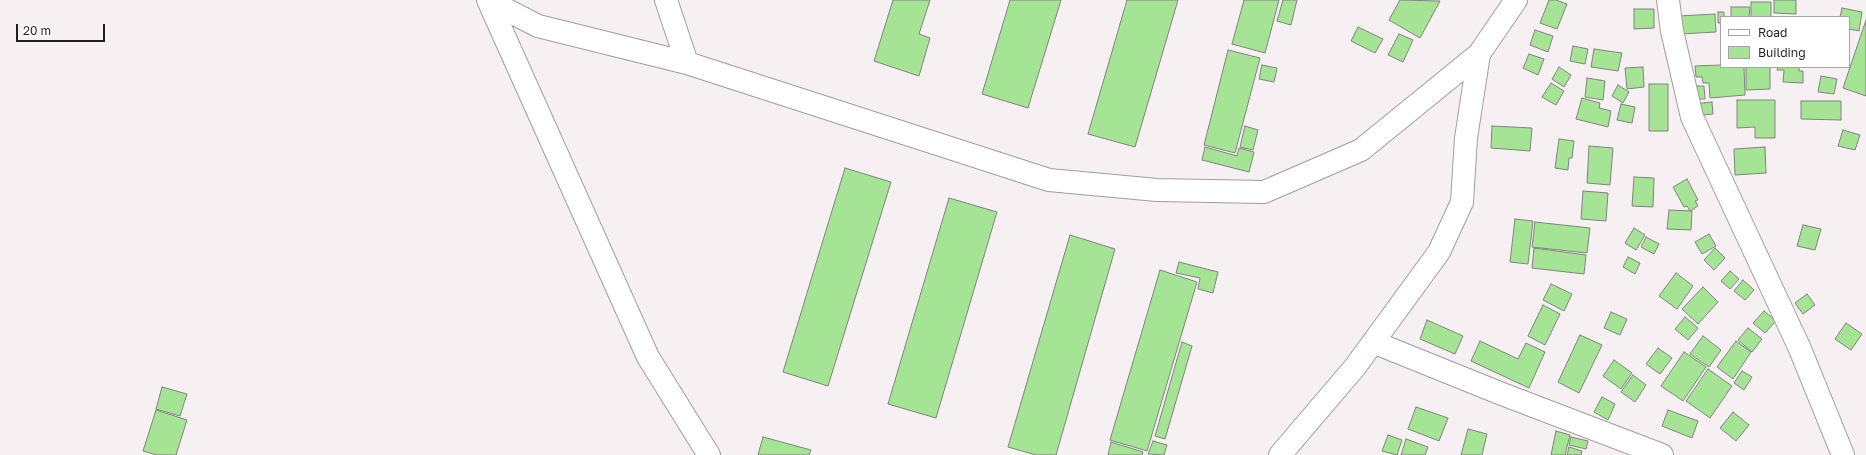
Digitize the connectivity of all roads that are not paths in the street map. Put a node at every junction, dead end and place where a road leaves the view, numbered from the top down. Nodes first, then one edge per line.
1 (488, 0) edge
2 (494, 0) edge
3 (666, 0) edge
4 (1516, 0) edge
5 (1668, 0) edge
6 (1479, 54) junction
7 (687, 63) junction
8 (1373, 342) junction
9 (709, 455) edge
10 (1280, 455) edge
11 (1662, 455) edge
12 (1843, 455) edge

1 - 9 street
2 - 7 street
3 - 7 street
4 - 6 street
5 - 12 street
6 - 7 street
6 - 8 street
8 - 10 street
8 - 11 street

